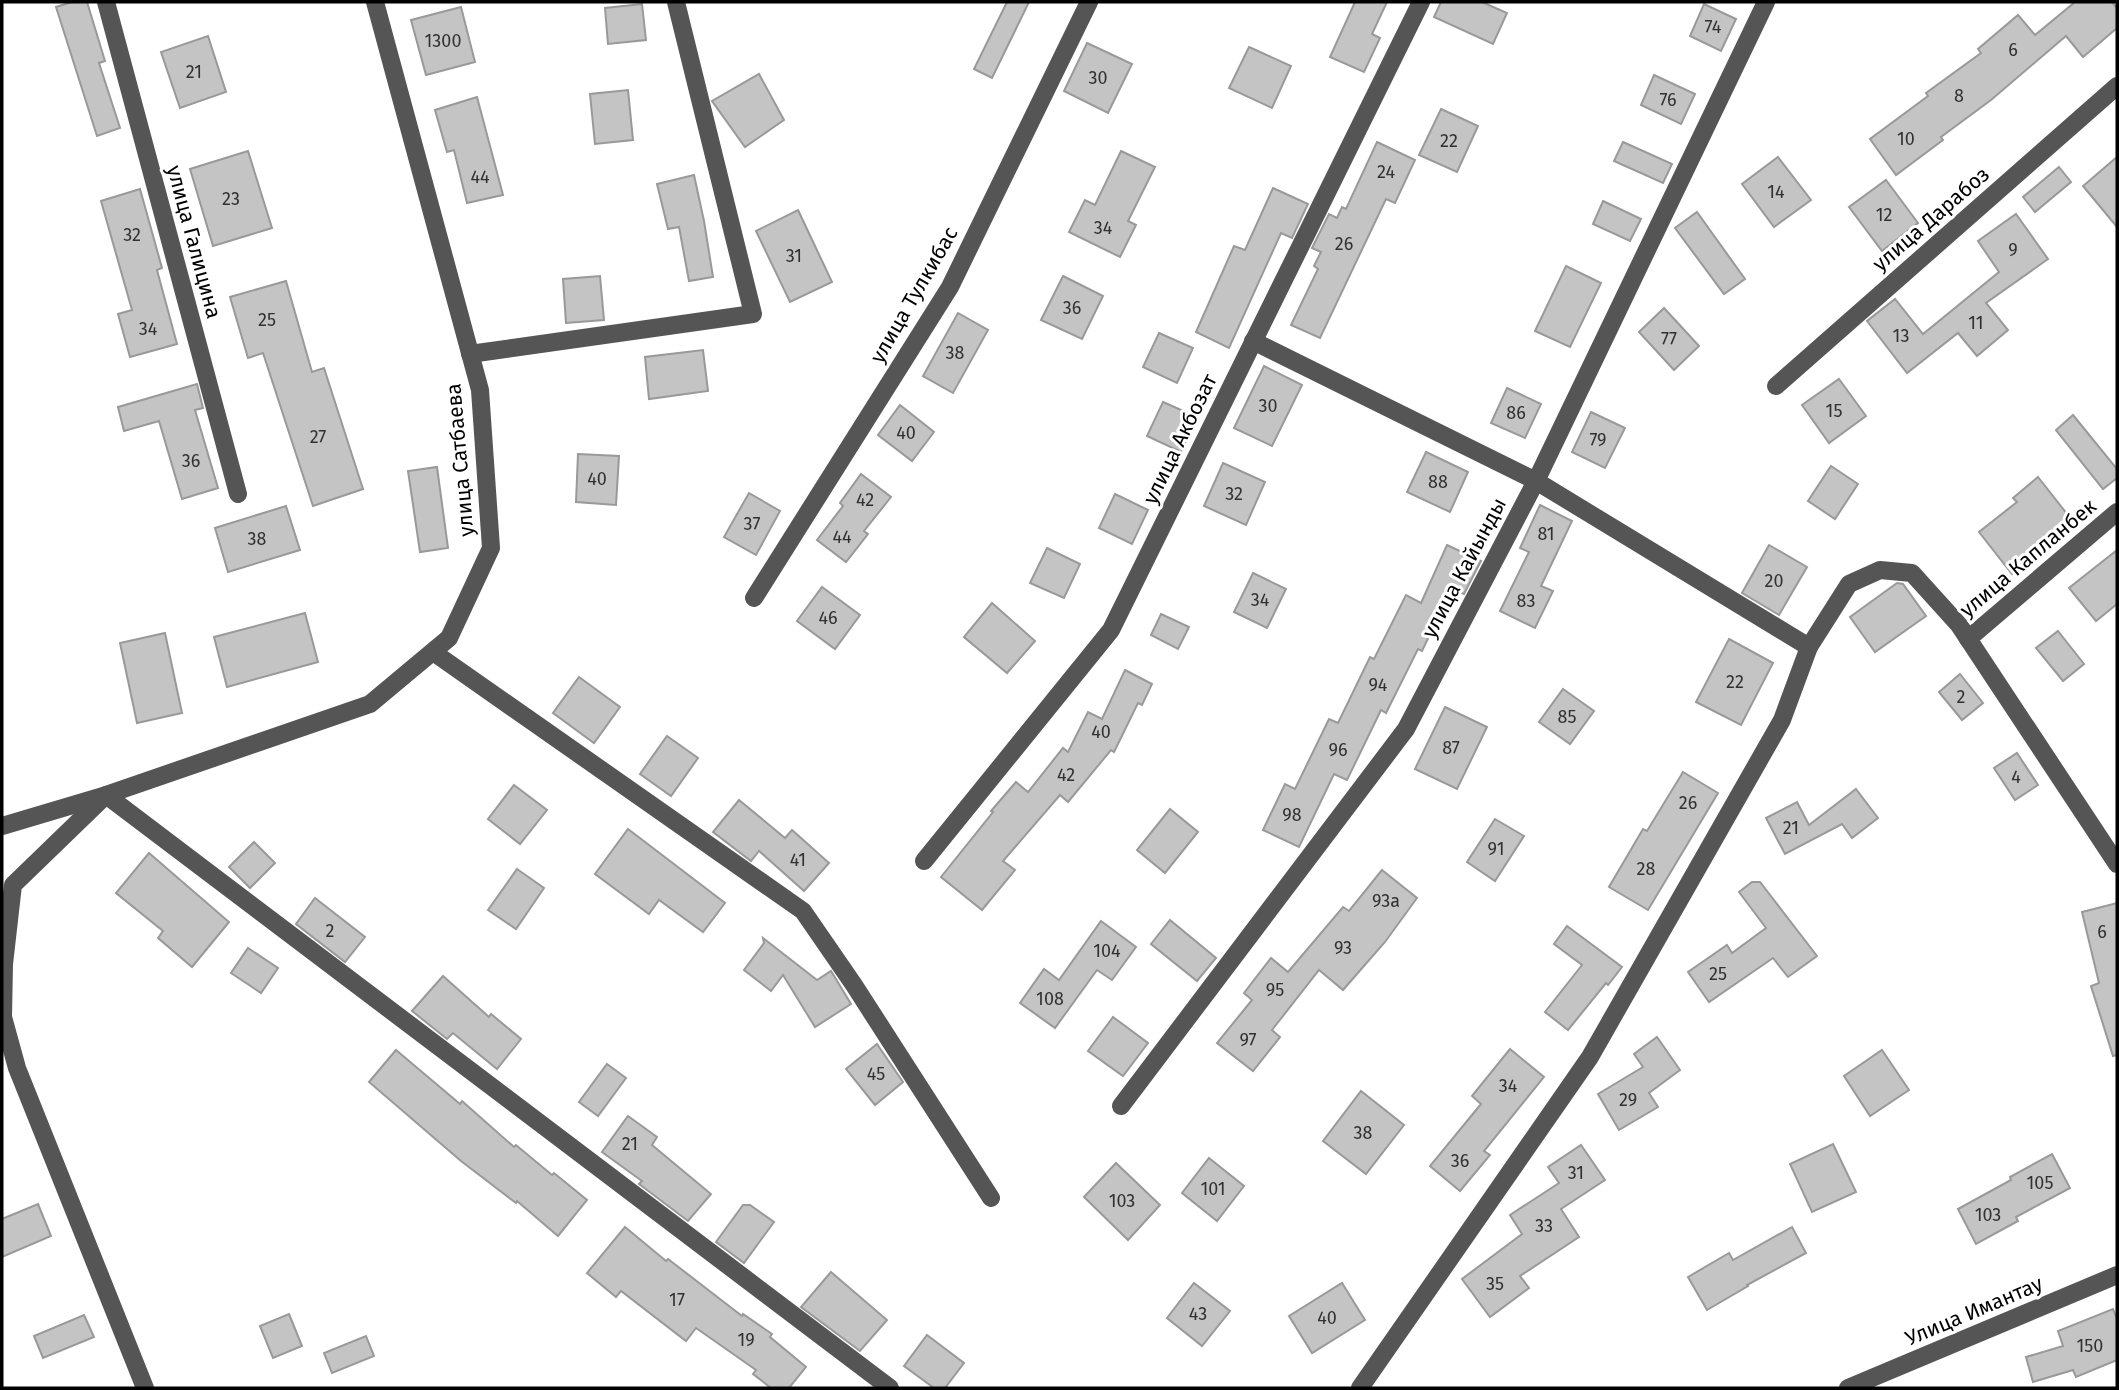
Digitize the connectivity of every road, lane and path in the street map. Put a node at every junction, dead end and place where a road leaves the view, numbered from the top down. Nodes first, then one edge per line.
1 (106, 2) edge
2 (375, 2) edge
3 (676, 2) edge
4 (1089, 2) edge
5 (1421, 2) edge
6 (1766, 2) edge
7 (2117, 86) edge
8 (1253, 341) junction
9 (470, 354) junction
10 (1776, 386) dead end
11 (1536, 481) junction
12 (239, 494) dead end
13 (2117, 512) edge
14 (754, 597) dead end
15 (1963, 632) junction
16 (1809, 647) junction
17 (433, 652) junction
18 (106, 795) junction
19 (2, 826) edge
20 (925, 861) dead end
21 (2117, 864) edge
22 (1121, 1106) dead end
23 (991, 1198) dead end
24 (2117, 1275) edge
25 (145, 1388) edge
26 (890, 1388) edge
27 (1360, 1388) edge
28 (1848, 1388) edge

1 - 12 street, улица Галицина
2 - 9 street, улица Сатбаева
3 - 9 street
4 - 14 street, улица Тулкибас
5 - 8 street, улица Акбозат
6 - 11 street, улица Кайынды
7 - 10 street, улица Дарабоз
8 - 11 street
8 - 20 street, улица Акбозат
9 - 17 street, улица Сатбаева
11 - 16 street
11 - 22 street, улица Кайынды
13 - 15 street, улица Капланбек
15 - 16 street
15 - 21 street
16 - 27 street
17 - 18 street, улица Сатбаева
17 - 23 street
18 - 19 street, улица Сатбаева
18 - 25 street
18 - 26 street
24 - 28 street, Улица Имантау

